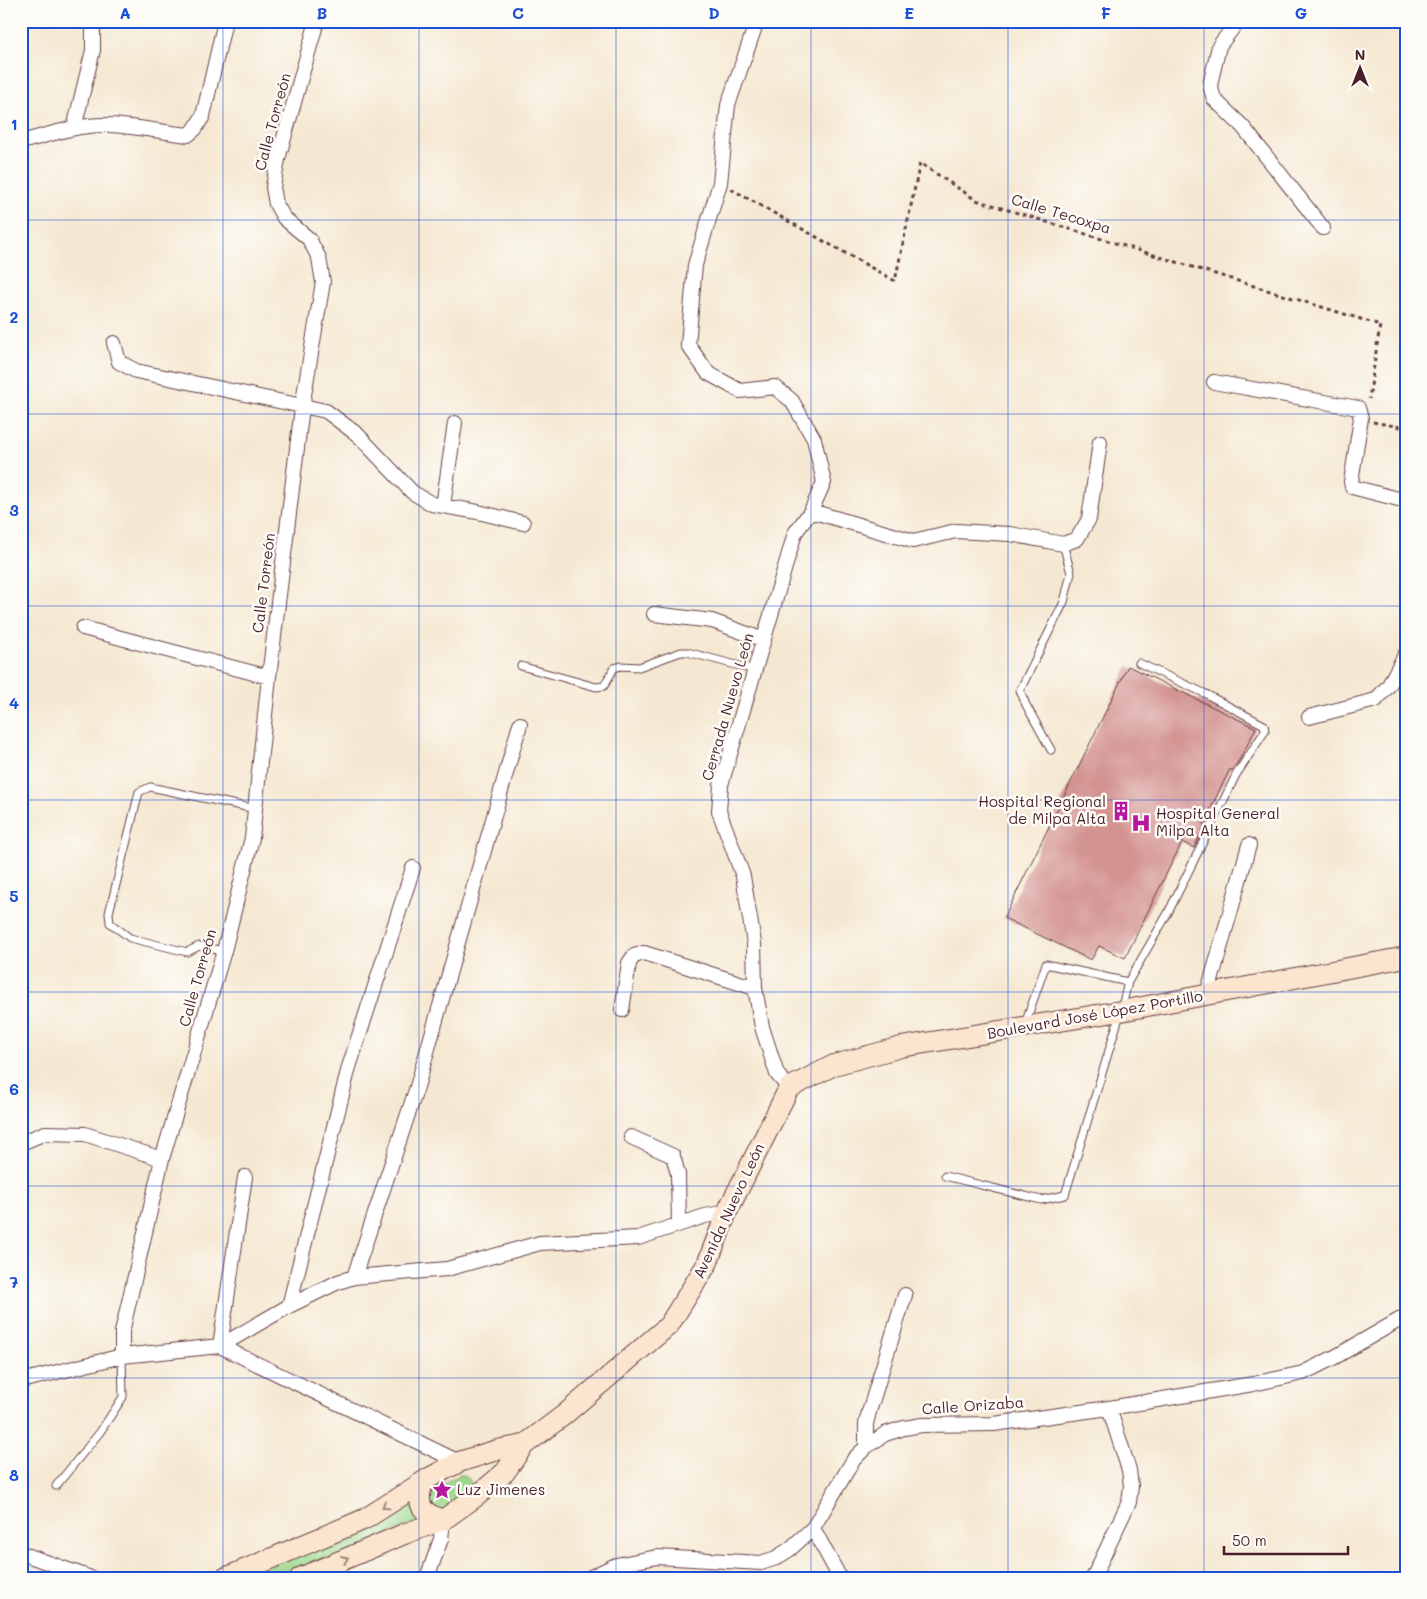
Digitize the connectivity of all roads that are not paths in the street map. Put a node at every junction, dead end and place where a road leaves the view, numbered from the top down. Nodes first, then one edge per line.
1 (93, 21) edge
2 (225, 21) edge
3 (318, 21) edge
4 (757, 21) edge
5 (1238, 21) edge
6 (74, 128) junction
7 (21, 142) edge
8 (1323, 228) dead end
9 (114, 343) dead end
10 (1214, 382) dead end
11 (302, 407) junction
12 (455, 423) dead end
13 (1100, 442) dead end
14 (1406, 501) edge
15 (443, 506) junction
16 (811, 511) junction
17 (523, 523) dead end
18 (1064, 544) junction
19 (654, 614) dead end
20 (83, 628) dead end
21 (764, 640) junction
22 (1406, 653) edge
23 (1139, 663) dead end
24 (521, 666) dead end
25 (756, 670) junction
26 (269, 677) junction
27 (1309, 717) dead end
28 (520, 724) dead end
29 (1051, 750) dead end
30 (256, 809) junction
31 (1249, 844) dead end
32 (413, 868) dead end
33 (224, 951) junction
34 (1406, 957) edge
35 (1128, 982) junction
36 (755, 988) junction
37 (1207, 995) junction
38 (622, 1010) dead end
39 (1121, 1011) junction
40 (1024, 1027) junction
41 (789, 1088) junction
42 (631, 1137) dead end
43 (21, 1143) edge
44 (162, 1159) junction
45 (945, 1176) dead end
46 (245, 1177) dead end
47 (727, 1212) junction
48 (679, 1224) junction
49 (354, 1277) junction
50 (905, 1295) dead end
51 (289, 1306) junction
52 (1406, 1316) edge
53 (220, 1346) junction
54 (122, 1356) junction
55 (23, 1379) edge
56 (1109, 1408) junction
57 (524, 1445) junction
58 (866, 1446) junction
59 (459, 1462) junction
60 (423, 1482) junction
61 (56, 1486) dead end
62 (478, 1495) junction
63 (442, 1520) junction
64 (813, 1528) junction
65 (21, 1554) edge
66 (91, 1578) edge
67 (225, 1578) edge
68 (300, 1578) edge
69 (427, 1578) edge
70 (589, 1578) edge
71 (840, 1578) edge
72 (1093, 1578) edge

1 - 6 street
2 - 6 street
3 - 11 street, Calle Torreón
4 - 16 street, Cerrada Nuevo León
5 - 8 street
6 - 7 street
9 - 11 street
10 - 14 street
11 - 15 street
11 - 26 street, Calle Torreón
12 - 15 street
13 - 18 street
15 - 17 street
16 - 18 street
16 - 21 street, Cerrada Nuevo León
18 - 29 lane
19 - 21 street
20 - 26 street
21 - 25 street, Cerrada Nuevo León
22 - 27 street
23 - 35 lane
24 - 25 lane
25 - 36 street, Cerrada Nuevo León
26 - 30 street, Calle Torreón
28 - 49 street
30 - 33 street, Calle Torreón
30 - 33 lane
31 - 37 street
32 - 51 street
33 - 44 street, Calle Torreón
34 - 37 main road, Boulevard José López Portillo
35 - 39 lane
35 - 40 lane
36 - 38 street
36 - 41 street, Cerrada Nuevo León
37 - 39 main road, Boulevard José López Portillo
39 - 40 main road, Boulevard José López Portillo
39 - 45 lane
40 - 41 main road, Boulevard José López Portillo
41 - 47 main road, Avenida Nuevo León
42 - 48 street
43 - 44 street
44 - 54 street, Calle Torreón
46 - 53 street
47 - 48 street
47 - 57 main road, Avenida Nuevo León
48 - 49 street
49 - 51 street
50 - 58 street
51 - 53 street
52 - 56 street, Calle Orizaba
53 - 54 street
53 - 59 street
54 - 55 street
54 - 61 lane
56 - 58 street, Calle Orizaba
56 - 72 street
57 - 59 main road, Avenida Nuevo León
57 - 62 main road, Avenida Nuevo León
58 - 64 street, Calle Orizaba
59 - 60 main road, Avenida Nuevo León
59 - 62 main road
60 - 63 main road
60 -> 67 main road, Avenida Nuevo León
62 - 63 main road, Avenida Nuevo León
68 -> 63 main road, Avenida Nuevo León
63 - 69 street
64 - 70 street, Calle Orizaba
64 - 71 street
65 - 66 street

